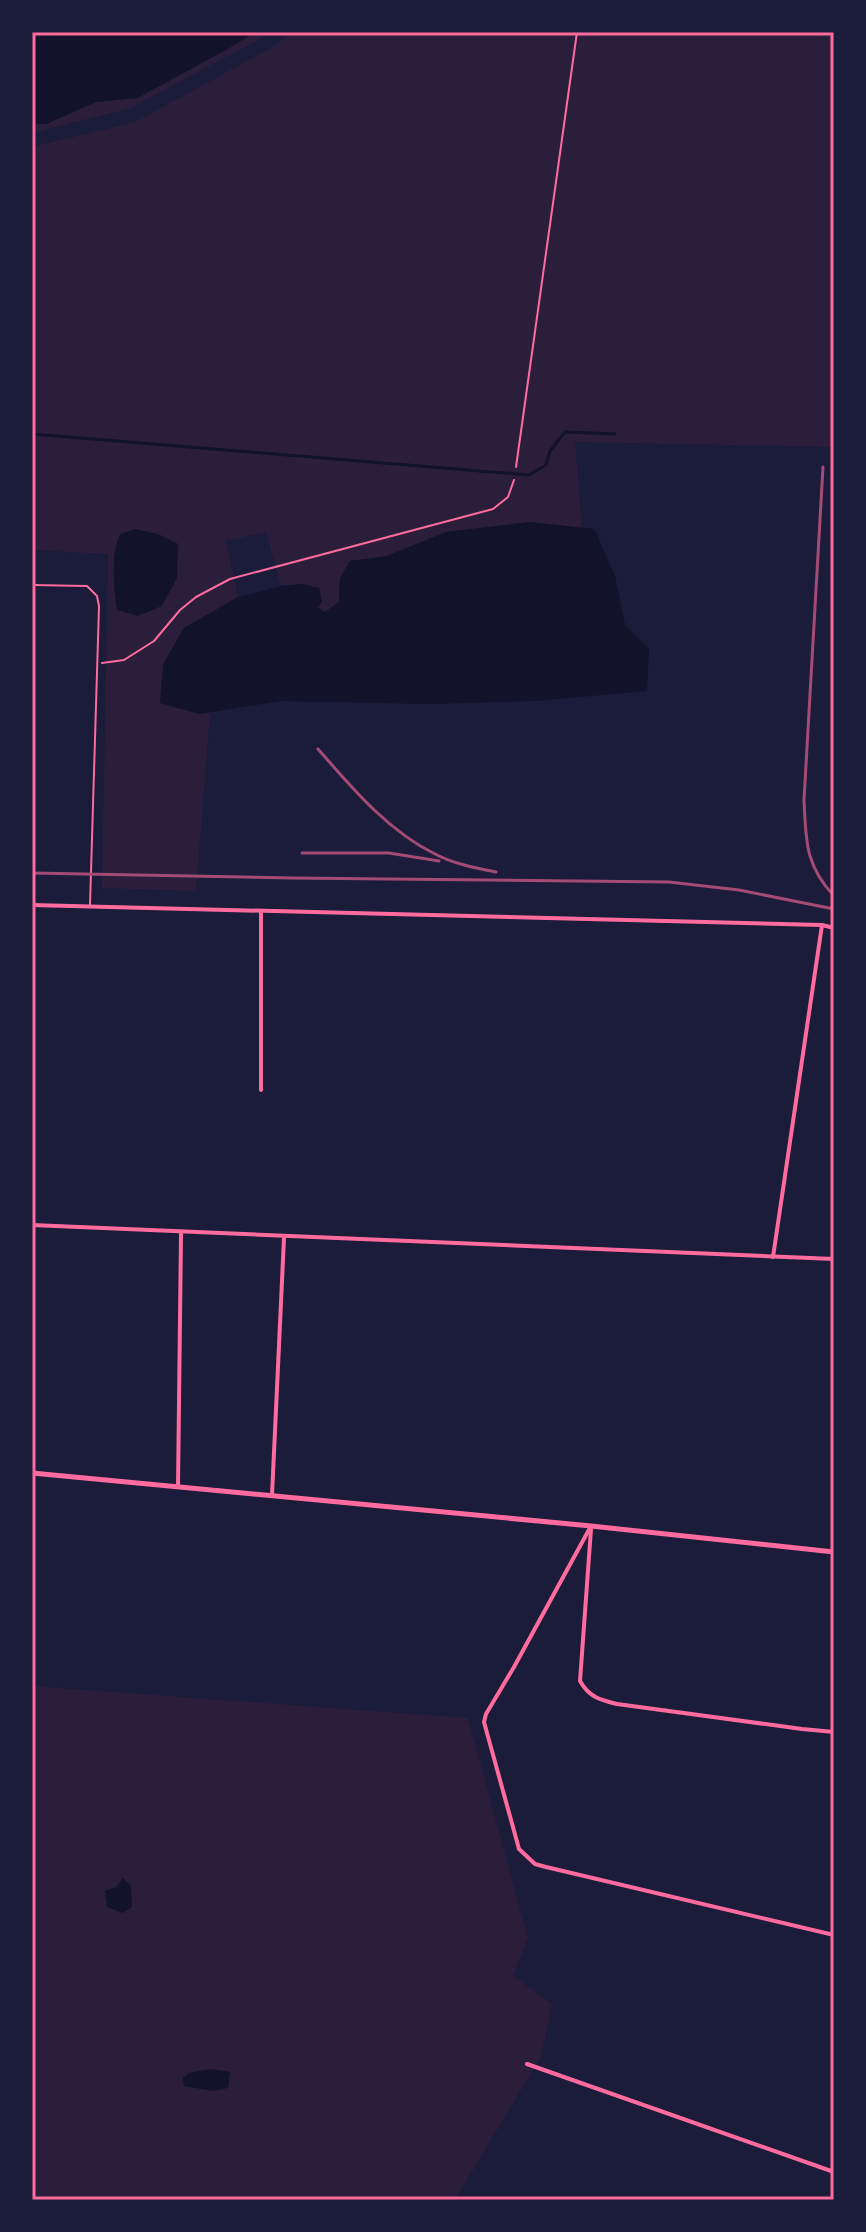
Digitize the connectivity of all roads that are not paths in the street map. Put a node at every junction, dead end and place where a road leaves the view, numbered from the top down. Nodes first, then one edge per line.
1 (32, 585) edge
2 (32, 905) edge
3 (90, 907) junction
4 (261, 912) junction
5 (822, 925) junction
6 (834, 928) edge
7 (261, 1090) dead end
8 (32, 1225) edge
9 (181, 1233) junction
10 (284, 1237) junction
11 (773, 1257) junction
12 (834, 1259) edge
13 (32, 1473) edge
14 (178, 1487) junction
15 (272, 1495) junction
16 (591, 1526) junction
17 (834, 1552) edge
18 (834, 1732) edge
19 (834, 1935) edge
20 (527, 2064) dead end
21 (834, 2172) edge

1 - 3 lane
2 - 3 street
3 - 4 street
4 - 5 street
4 - 7 street
5 - 6 street
5 - 11 street
8 - 9 street
9 - 10 street
9 - 14 street
10 - 11 street
10 - 15 street
11 - 12 street
13 - 14 street
14 - 15 street
15 - 16 street
16 - 17 street
16 - 18 street
16 - 19 street
20 - 21 street

